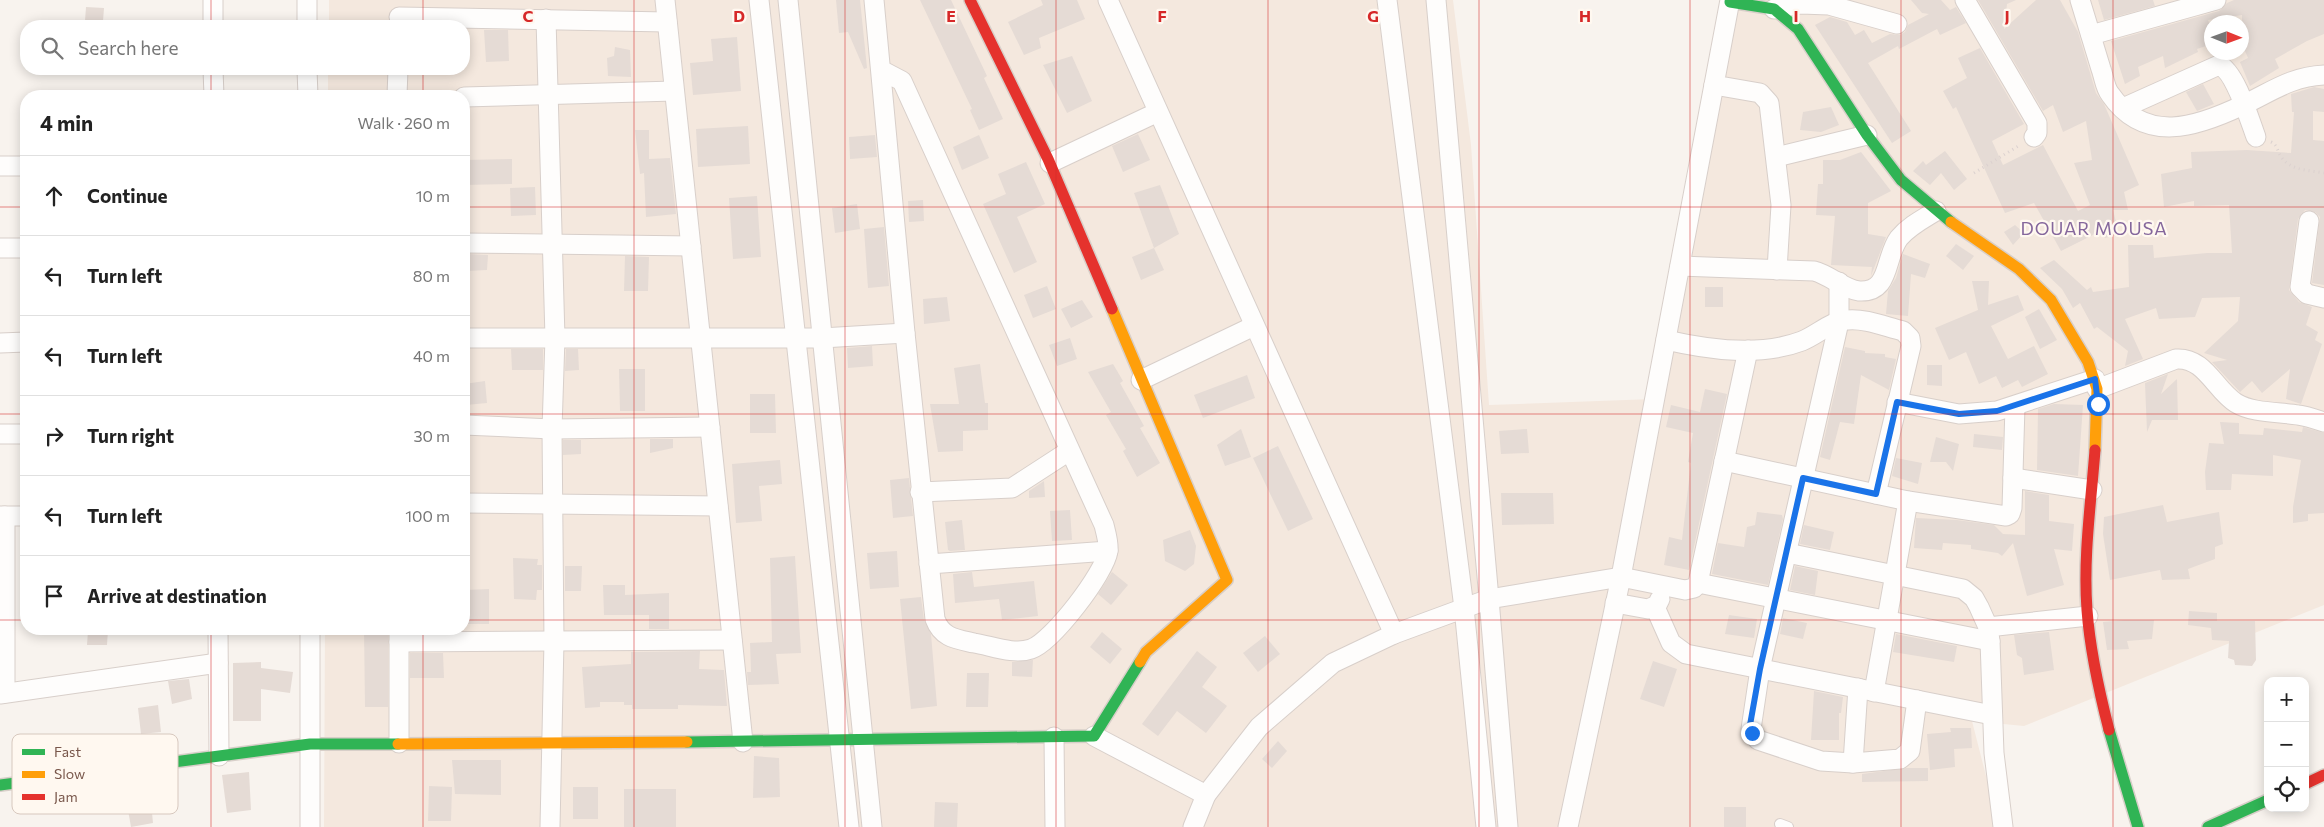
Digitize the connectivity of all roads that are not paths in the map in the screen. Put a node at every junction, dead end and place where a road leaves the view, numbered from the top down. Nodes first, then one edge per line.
1 (213, 0) edge
2 (307, 0) edge
3 (665, 0) edge
4 (759, 0) edge
5 (788, 0) edge
6 (874, 0) edge
7 (970, 0) edge
8 (1108, 0) edge
9 (1388, 0) edge
10 (1436, 0) edge
11 (1965, 0) edge
12 (2080, 0) edge
13 (2216, 0) edge
14 (1730, 1) edge
15 (1774, 9) junction
16 (399, 14) edge
17 (546, 19) junction
18 (213, 20) edge
19 (307, 20) edge
20 (667, 22) junction
21 (1897, 24) dead end
22 (2090, 35) junction
23 (881, 70) junction
24 (213, 75) edge
25 (307, 75) edge
26 (398, 75) edge
27 (2324, 75) edge
28 (1714, 85) junction
29 (214, 90) edge
30 (308, 90) edge
31 (397, 90) edge
32 (674, 91) junction
33 (548, 95) junction
34 (470, 97) edge
35 (2244, 104) junction
36 (2123, 108) junction
37 (1158, 112) junction
38 (1867, 135) junction
39 (2034, 137) road end
40 (2256, 137) road end
41 (1776, 157) junction
42 (1050, 163) junction
43 (0, 166) edge
44 (20, 166) edge
45 (1936, 211) junction
46 (2309, 221) dead end
47 (470, 242) edge
48 (552, 244) junction
49 (691, 246) junction
50 (0, 248) edge
51 (20, 248) edge
52 (1680, 266) junction
53 (1777, 270) junction
54 (1839, 282) junction
55 (2324, 298) edge
56 (1839, 322) junction
57 (1254, 326) junction
58 (905, 333) junction
59 (700, 337) junction
60 (470, 338) edge
61 (554, 338) junction
62 (796, 338) junction
63 (822, 338) junction
64 (1666, 340) junction
65 (20, 342) edge
66 (0, 343) edge
67 (1748, 350) junction
68 (1141, 380) junction
69 (2096, 384) junction
70 (1897, 402) junction
71 (2015, 406) junction
72 (2324, 420) edge
73 (470, 425) edge
74 (710, 427) junction
75 (552, 428) junction
76 (0, 434) edge
77 (20, 434) edge
78 (1069, 451) junction
79 (1724, 461) junction
80 (1803, 478) junction
81 (2013, 478) junction
82 (2092, 490) junction
83 (920, 492) junction
84 (1876, 494) junction
85 (1908, 501) junction
86 (470, 503) edge
87 (554, 505) junction
88 (718, 506) junction
89 (2, 516) edge
90 (20, 516) edge
91 (1108, 551) junction
92 (1787, 553) junction
93 (929, 564) junction
94 (1895, 575) junction
95 (1620, 577) junction
96 (1698, 583) junction
97 (1662, 585) junction
98 (1489, 599) junction
99 (1776, 599) junction
100 (1615, 604) junction
101 (1655, 607) junction
102 (1464, 608) junction
103 (2088, 616) junction
104 (1887, 622) junction
105 (1394, 634) junction
106 (1989, 634) junction
107 (218, 635) edge
108 (310, 635) edge
109 (399, 635) edge
110 (732, 640) junction
111 (554, 641) junction
112 (218, 663) junction
113 (1760, 669) junction
114 (1866, 690) junction
115 (3, 693) edge
116 (1917, 700) junction
117 (1992, 715) junction
118 (1094, 736) junction
119 (1054, 737) junction
120 (863, 738) junction
121 (839, 741) junction
122 (552, 742) junction
123 (743, 742) junction
124 (399, 743) junction
125 (310, 744) junction
126 (219, 756) junction
127 (178, 761) edge
128 (1853, 763) junction
129 (2324, 775) edge
130 (2309, 782) edge
131 (1206, 795) junction
132 (2264, 802) edge
133 (310, 827) edge
134 (550, 827) edge
135 (849, 827) edge
136 (872, 827) edge
137 (1055, 827) edge
138 (1193, 827) edge
139 (1486, 827) edge
140 (1508, 827) edge
141 (1568, 827) edge
142 (2003, 827) edge
143 (2138, 827) edge
144 (2208, 827) edge

1 - 18 street
2 - 19 street
3 - 20 street
4 - 62 street
5 - 63 street
6 - 23 street
7 - 42 street
8 - 37 street
9 - 102 street
10 - 98 street
11 - 39 street
12 - 22 street
13 - 22 street
14 - 15 street
14 - 28 street
15 - 21 street
15 - 38 street
16 - 17 street
17 - 20 street
17 - 33 street
20 - 32 street
22 - 36 street
23 - 58 street
23 - 78 street
24 - 29 street
25 - 30 street
26 - 31 street
27 - 35 street
28 - 41 street
28 - 52 street
32 - 33 street
32 - 49 street
33 - 34 street
33 - 48 street
35 - 36 street
35 - 36 street
35 - 40 street
37 - 42 street
37 - 57 street
38 - 41 street
38 - 45 street
41 - 53 street
42 - 68 street
43 - 44 street
45 - 54 street
45 - 69 street
46 - 55 street
47 - 48 street
48 - 49 street
48 - 61 street
49 - 59 street
50 - 51 street
52 - 53 street
52 - 64 street
53 - 54 street
54 - 56 street
56 - 67 street
56 - 70 street
56 - 80 street
57 - 68 street
57 - 105 street
58 - 63 street
58 - 83 street
59 - 61 street
59 - 62 street
59 - 74 street
60 - 61 street
61 - 75 street
62 - 63 street
62 - 121 street
63 - 120 street
64 - 67 street
64 - 95 street
65 - 66 street
67 - 79 street
68 - 118 street
69 - 71 street
69 - 72 street
69 - 82 street
70 - 71 street
70 - 84 street
71 - 81 street
73 - 75 street
74 - 75 street
74 - 88 street
75 - 87 street
76 - 77 street
78 - 83 street
78 - 91 street
79 - 80 street
79 - 96 street
80 - 84 street
80 - 92 street
81 - 82 street
81 - 85 street
82 - 103 street
83 - 93 street
84 - 85 street
85 - 94 street
86 - 87 street
87 - 88 street
87 - 111 street
88 - 110 street
89 - 90 street
89 - 115 street
91 - 93 street
91 - 93 street
92 - 94 street
92 - 99 street
94 - 104 street
94 - 106 street
95 - 97 street
95 - 98 street
95 - 100 street
96 - 97 street
96 - 99 street
97 - 101 street
98 - 102 street
98 - 140 street
99 - 104 street
99 - 113 street
100 - 101 street
100 - 141 street
101 - 113 street
102 - 105 street
102 - 139 street
103 - 106 street
103 - 143 street
104 - 106 street
104 - 114 street
105 - 131 street
106 - 117 street
107 - 112 street
108 - 125 street
109 - 111 street
109 - 124 street
110 - 111 street
110 - 123 street
111 - 122 street
112 - 115 street
112 - 126 street
113 - 114 street
113 - 128 street
114 - 116 street
114 - 128 street
116 - 117 street
116 - 128 street
117 - 142 street
118 - 119 street
118 - 131 street
119 - 120 street
119 - 137 street
120 - 121 street
120 - 136 street
121 - 123 street
121 - 135 street
122 - 123 street
122 - 124 street
122 - 134 street
124 - 125 street
125 - 126 street
125 - 133 street
126 - 127 street
129 - 130 street
131 - 138 street
132 - 144 street

